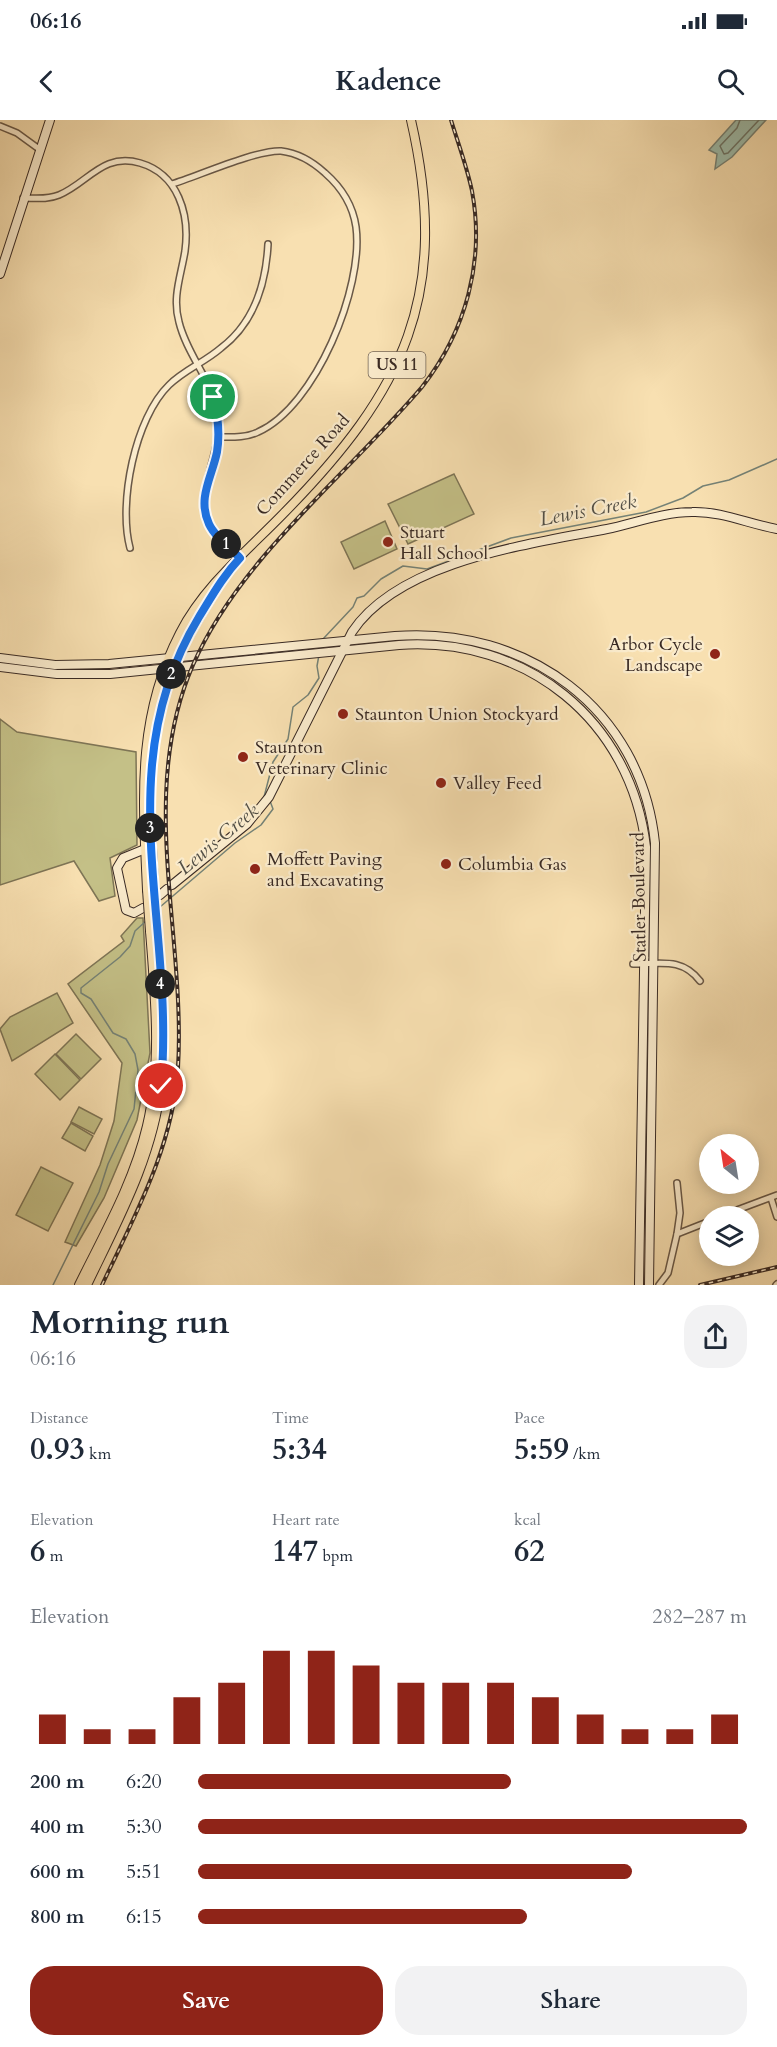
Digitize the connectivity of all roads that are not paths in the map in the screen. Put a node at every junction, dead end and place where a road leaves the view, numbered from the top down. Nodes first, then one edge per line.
1 (50, 120) edge
2 (411, 120) edge
3 (0, 126) edge
4 (39, 149) junction
5 (172, 184) junction
6 (23, 198) junction
7 (268, 244) dead end
8 (0, 274) edge
9 (197, 365) junction
10 (218, 437) junction
11 (777, 529) edge
12 (130, 548) dead end
13 (240, 558) junction
14 (360, 622) junction
15 (369, 638) junction
16 (348, 641) junction
17 (339, 652) junction
18 (320, 654) junction
19 (0, 658) edge
20 (173, 658) junction
21 (332, 666) junction
22 (0, 668) edge
23 (169, 669) junction
24 (148, 848) junction
25 (160, 895) dead end
26 (143, 908) dead end
27 (153, 928) junction
28 (633, 964) dead end
29 (645, 965) junction
30 (655, 965) junction
31 (700, 981) dead end
32 (677, 1183) dead end
33 (774, 1197) edge
34 (749, 1206) edge
35 (777, 1216) edge
36 (699, 1225) edge
37 (677, 1234) junction
38 (79, 1285) edge
39 (87, 1285) edge
40 (639, 1285) edge
41 (649, 1285) edge
42 (659, 1285) edge

1 - 4 main road
2 - 13 main road, Commerce Road / US 11
3 - 4 street
4 - 6 main road
5 - 6 street
5 - 9 street
5 - 10 street
6 - 8 main road
7 - 9 street
9 - 10 street
9 - 12 street
10 - 13 street
11 - 14 main road
13 - 20 main road, Commerce Road / US 11
14 - 15 main road
14 - 16 main road
15 - 16 main road, Statler Boulevard
15 - 30 main road, Statler Boulevard
16 - 17 main road
16 - 20 main road, Statler Boulevard
17 - 18 main road, Statler Boulevard
17 - 21 main road
17 - 29 main road, Statler Boulevard
18 - 21 main road
18 - 23 main road, Statler Boulevard
19 - 20 main road, Statler Boulevard
20 - 23 main road, Commerce Road / US 11
21 - 25 main road
22 - 23 main road, Statler Boulevard
23 - 24 main road, Commerce Road / US 11
24 - 26 main road
24 - 27 main road, Commerce Road / US 11, bridge
27 - 38 main road, Commerce Road / US 11
27 - 39 main road, Commerce Road / US 11
28 - 29 street
29 - 30 street
29 - 40 main road, Statler Boulevard
30 - 31 street
30 - 41 main road, Statler Boulevard
32 - 37 street
33 - 34 street
33 - 35 street
36 - 37 street
37 - 42 street

